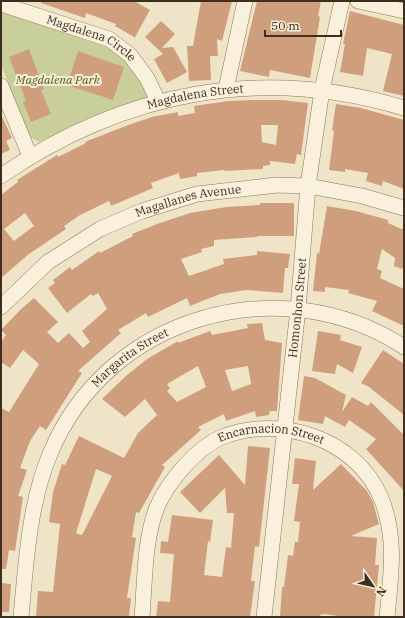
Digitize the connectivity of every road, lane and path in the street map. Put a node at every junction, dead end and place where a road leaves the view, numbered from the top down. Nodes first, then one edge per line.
1 (245, 1) edge
2 (342, 1) edge
3 (358, 1) edge
4 (1, 4) edge
5 (404, 11) edge
6 (1, 86) edge
7 (226, 89) junction
8 (322, 90) junction
9 (158, 101) junction
10 (404, 108) edge
11 (30, 156) junction
12 (1, 176) edge
13 (308, 186) junction
14 (404, 208) edge
15 (1, 307) edge
16 (298, 309) junction
17 (404, 347) edge
18 (284, 428) junction
19 (21, 617) edge
20 (142, 617) edge
21 (264, 617) edge
22 (387, 617) edge

1 - 7 street
2 - 8 street, Homonhon Street
3 - 5 street
4 - 9 street, Magdalena Circle
6 - 11 street
7 - 8 street, Magdalena Street
7 - 9 street, Magdalena Street
8 - 10 street, Magdalena Street
8 - 13 street, Homonhon Street
9 - 11 street, Magdalena Street
11 - 12 street, Magdalena Street
13 - 14 street, Magallanes Avenue
13 - 15 street, Magallanes Avenue
13 - 16 street, Homonhon Street
16 - 17 street, Margarita Street
16 - 18 street, Homonhon Street
16 - 19 street, Margarita Street
18 - 20 street, Encarnacion Street
18 - 21 street, Homonhon Street
18 - 22 street, Encarnacion Street

